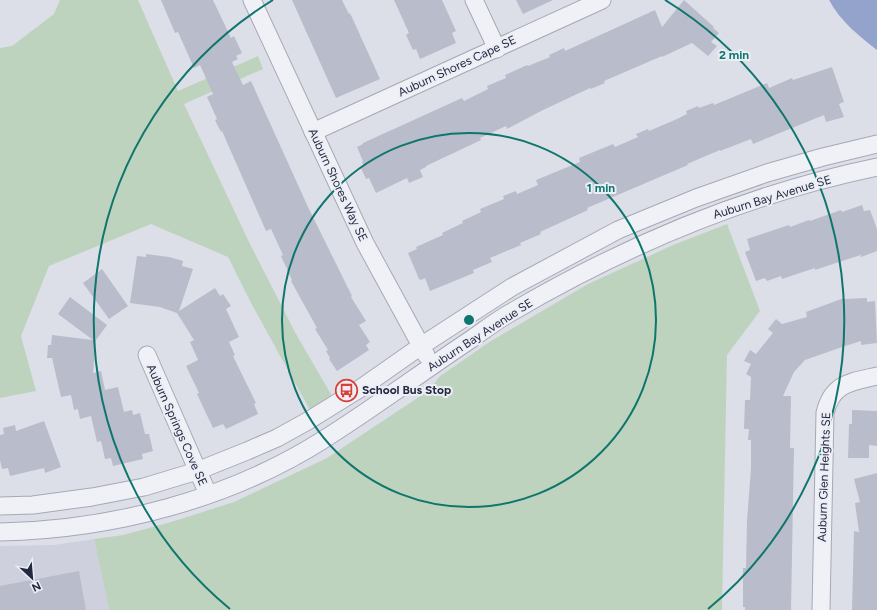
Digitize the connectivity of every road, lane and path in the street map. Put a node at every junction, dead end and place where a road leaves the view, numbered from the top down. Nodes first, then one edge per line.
1 (252, 0) edge
2 (474, 0) edge
3 (602, 0) edge
4 (497, 48) junction
5 (313, 132) junction
6 (877, 144) edge
7 (877, 167) edge
8 (421, 346) junction
9 (147, 355) dead end
10 (432, 365) junction
11 (877, 376) edge
12 (197, 470) junction
13 (208, 494) junction
14 (0, 506) edge
15 (0, 532) edge
16 (821, 610) edge

1 - 5 street, Auburn Shores Way SE
2 - 4 street
3 - 4 street, Auburn Shores Cape SE
4 - 5 street, Auburn Shores Cape SE
5 - 8 street, Auburn Shores Way SE
6 - 8 street, Auburn Bay Avenue SE
7 - 10 street, Auburn Bay Avenue SE
8 - 10 street, Auburn Shores Way SE
8 - 12 street, Auburn Bay Avenue SE
9 - 12 street, Auburn Springs Cove SE
10 - 13 street, Auburn Bay Avenue SE
11 - 16 street, Auburn Glen Heights SE
12 - 13 street, Auburn Springs Cove SE
12 - 14 street, Auburn Bay Avenue SE
13 - 15 street, Auburn Bay Avenue SE

